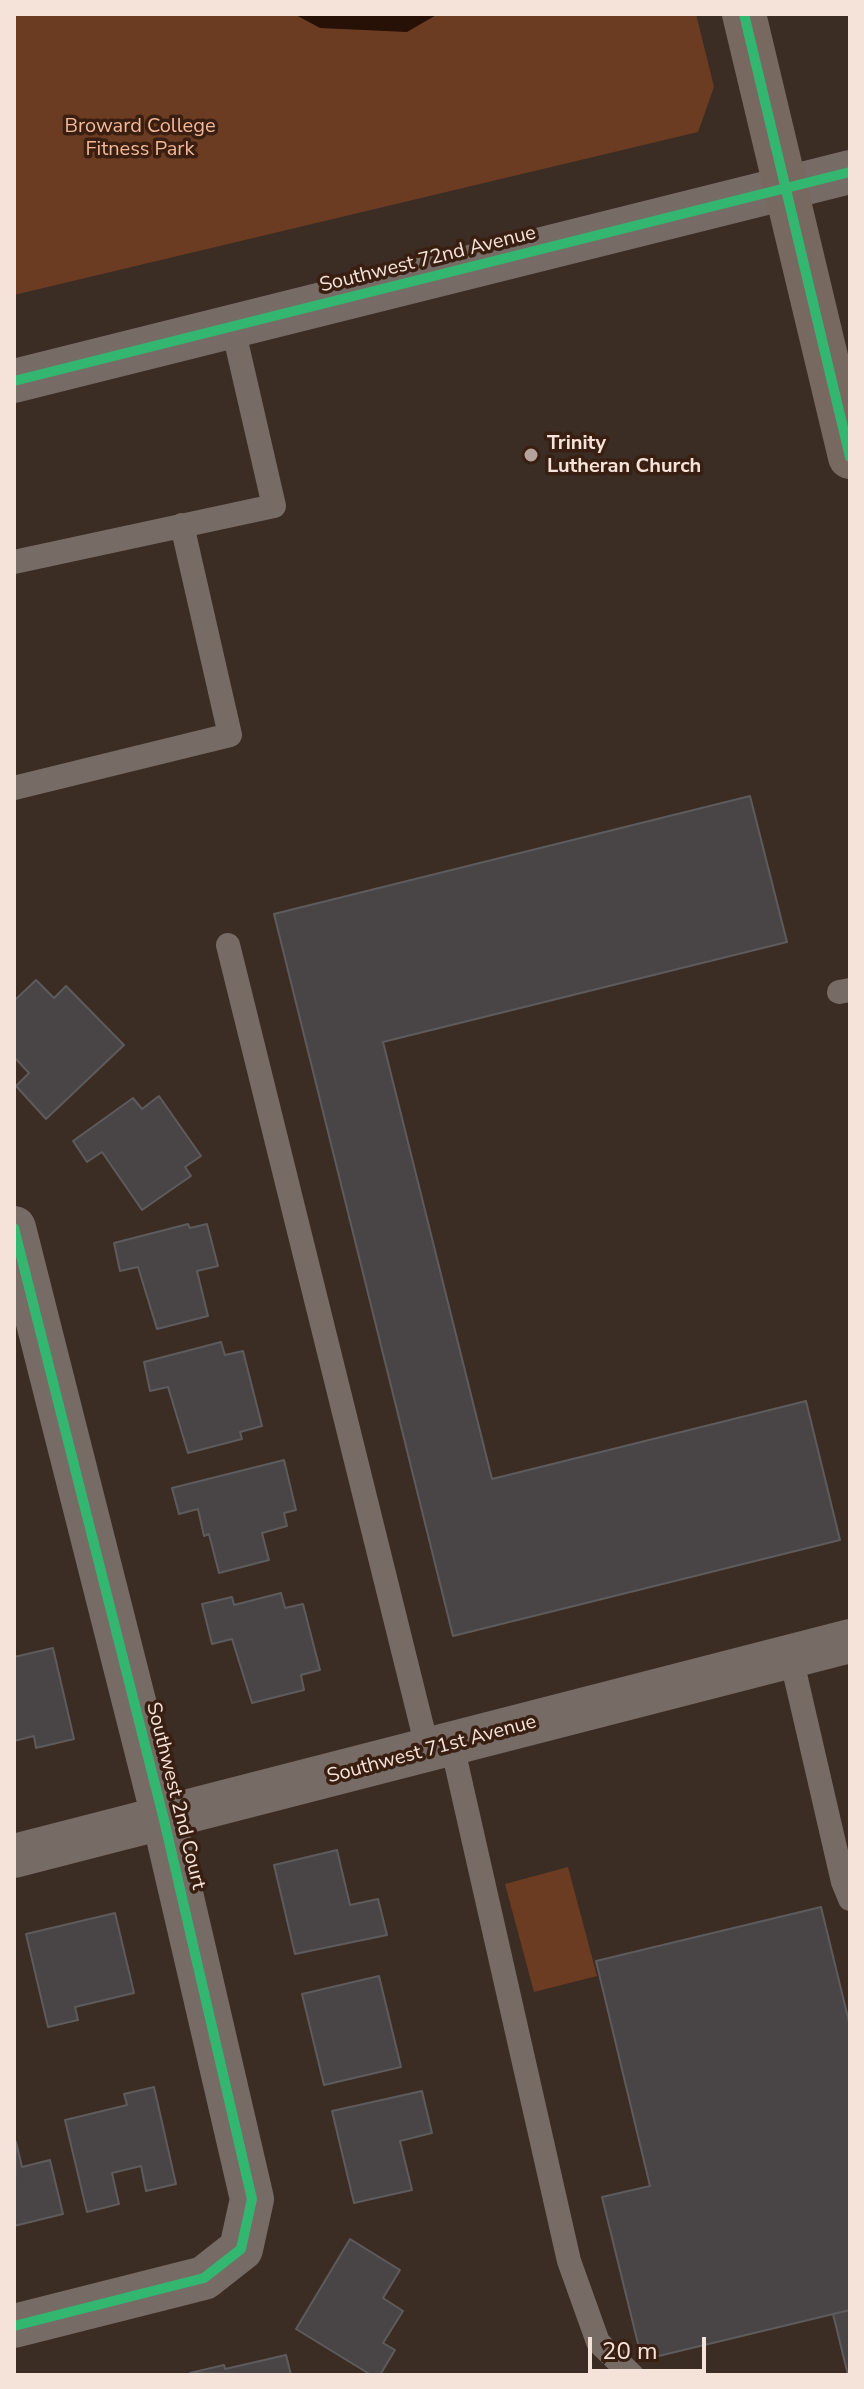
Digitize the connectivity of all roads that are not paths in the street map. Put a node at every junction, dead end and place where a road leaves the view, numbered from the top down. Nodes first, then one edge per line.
1 (744, 14) edge
2 (850, 172) edge
3 (787, 190) junction
4 (233, 328) junction
5 (14, 381) edge
6 (850, 457) edge
7 (182, 525) junction
8 (14, 562) edge
9 (14, 788) edge
10 (228, 945) dead end
11 (14, 1228) edge
12 (30, 1357) edge
13 (850, 1641) edge
14 (791, 1657) junction
15 (440, 1748) junction
16 (164, 1820) junction
17 (14, 1856) edge
18 (850, 1899) edge
19 (14, 2326) edge
20 (632, 2375) edge

1 - 3 highway
2 - 3 street, Southwest 72nd Avenue
3 - 4 street, Southwest 72nd Avenue
3 - 6 highway
4 - 5 street, Southwest 72nd Avenue
4 - 7 lane
7 - 8 lane
7 - 9 lane
10 - 15 lane
11 - 12 street, Southwest 2nd Court
12 - 16 street, Southwest 2nd Court
13 - 14 street, Southwest 71st Avenue
14 - 15 street, Southwest 71st Avenue
14 - 18 lane
15 - 16 street, Southwest 71st Avenue
15 - 20 lane
16 - 17 street, Southwest 71st Avenue
16 - 19 street, Southwest 2nd Court

